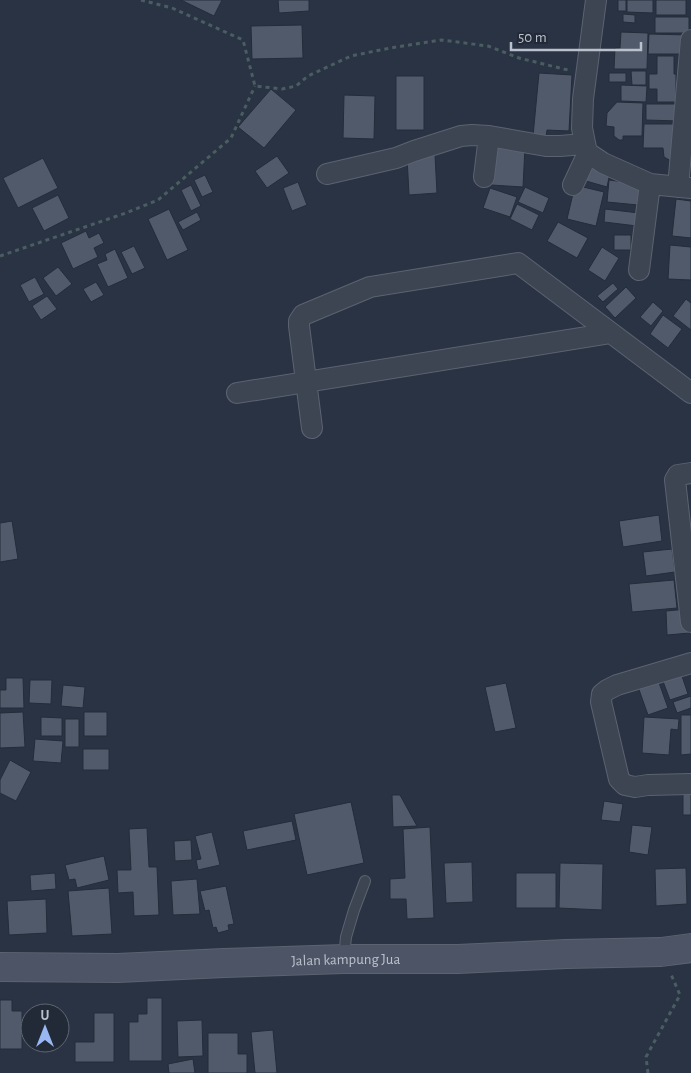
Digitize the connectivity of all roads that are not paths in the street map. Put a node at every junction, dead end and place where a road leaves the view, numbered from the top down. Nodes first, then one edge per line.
1 (596, 0) edge
2 (691, 40) edge
3 (489, 136) junction
4 (586, 149) junction
5 (327, 174) dead end
6 (484, 178) dead end
7 (650, 184) junction
8 (573, 185) dead end
9 (684, 188) edge
10 (639, 270) dead end
11 (611, 333) junction
12 (306, 381) junction
13 (237, 393) dead end
14 (691, 393) edge
15 (312, 428) dead end
16 (691, 473) edge
17 (691, 622) edge
18 (691, 664) edge
19 (691, 784) edge
20 (365, 881) dead end
21 (691, 948) edge
22 (344, 959) junction
23 (0, 967) edge

1 - 4 street
2 - 9 street
3 - 4 street
3 - 5 street
3 - 6 street
4 - 7 street
4 - 8 street
7 - 9 street
7 - 10 street
11 - 12 street
11 - 12 street
11 - 14 street
12 - 13 street
12 - 15 street
16 - 17 street
18 - 19 street
20 - 22 lane
21 - 22 street, Jalan kampung Jua
22 - 23 street, Jalan kampung Jua

